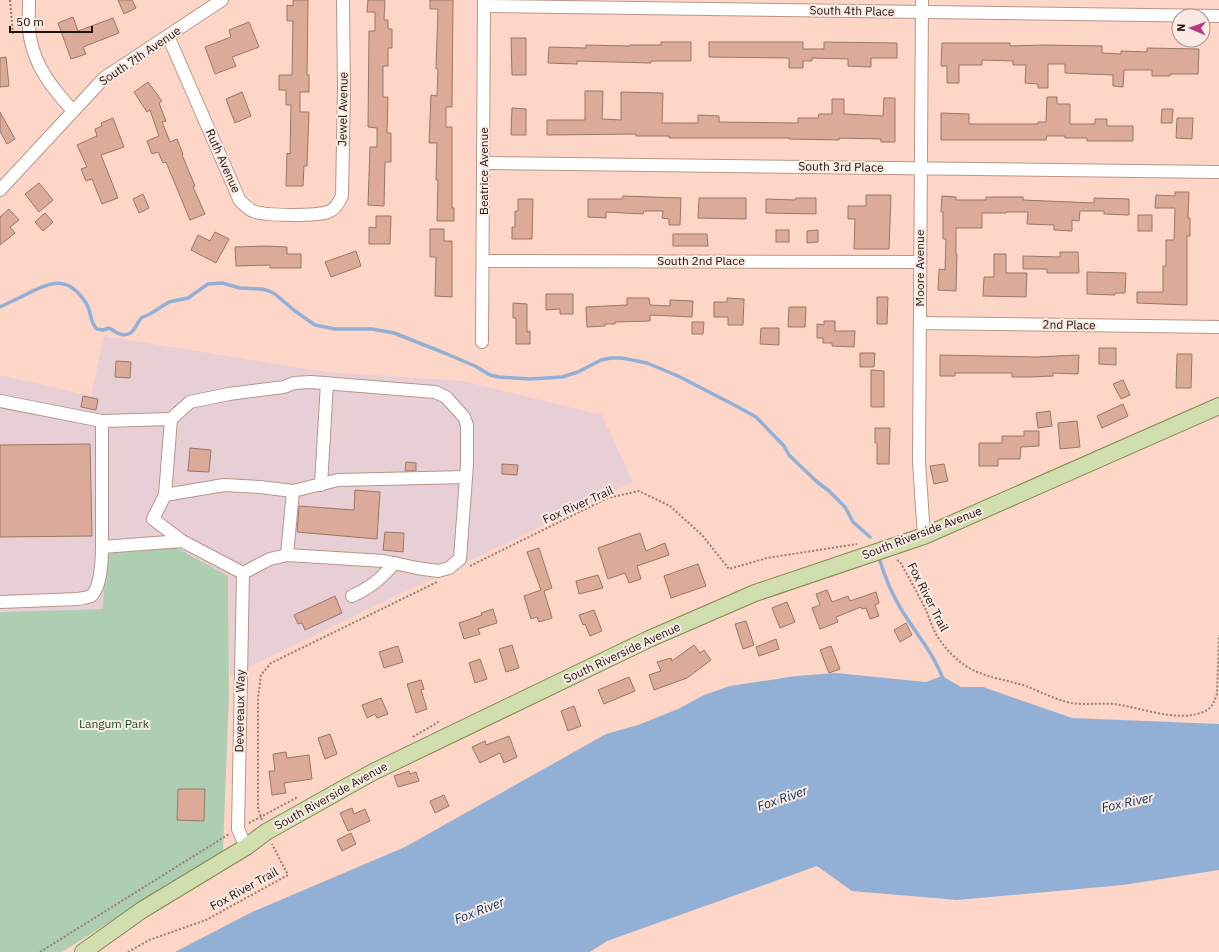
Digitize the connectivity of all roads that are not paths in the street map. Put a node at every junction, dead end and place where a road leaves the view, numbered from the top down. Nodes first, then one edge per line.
1 (29, 0) edge
2 (222, 0) edge
3 (343, 0) edge
4 (484, 3) edge
5 (922, 6) edge
6 (1171, 15) edge
7 (168, 36) junction
8 (72, 111) junction
9 (484, 163) junction
10 (921, 168) junction
11 (1219, 172) edge
12 (0, 190) edge
13 (328, 212) joint
14 (483, 260) junction
15 (920, 262) junction
16 (920, 323) junction
17 (1219, 327) edge
18 (482, 342) dead end
19 (327, 383) junction
20 (0, 401) edge
21 (1219, 406) edge
22 (171, 419) junction
23 (102, 421) junction
24 (466, 477) junction
25 (321, 485) junction
26 (293, 491) junction
27 (165, 495) junction
28 (924, 536) junction
29 (182, 541) junction
30 (102, 547) junction
31 (287, 555) junction
32 (395, 563) junction
33 (243, 573) junction
34 (352, 596) dead end
35 (0, 602) edge
36 (246, 847) junction
37 (83, 952) edge

1 - 8 street
2 - 7 street, South 7th Avenue
3 - 13 street, Jewel Avenue
4 - 5 street, South 4th Place
4 - 9 street, Beatrice Avenue
5 - 6 street, South 4th Place
5 - 10 street, Moore Avenue
7 - 8 street, South 7th Avenue
7 - 13 street, Ruth Avenue
8 - 12 street, South 7th Avenue
9 - 10 street, South 3rd Place
9 - 14 street, Beatrice Avenue
10 - 11 street, South 3rd Place
10 - 15 street, Moore Avenue
14 - 15 street, South 2nd Place
14 - 18 street, Beatrice Avenue
15 - 16 street, Moore Avenue
16 - 17 street, 2nd Place
16 - 28 street, Moore Avenue
19 - 22 street
19 - 24 street
19 - 25 street
20 - 23 street
21 - 28 main road, South Riverside Avenue
22 - 23 street
22 - 27 street
23 - 30 street
24 - 25 street
24 - 32 street
25 - 26 street
26 - 27 street
26 - 31 street
27 - 29 street
28 - 36 main road, South Riverside Avenue
29 - 30 street
29 - 33 street
30 - 35 street
31 - 32 street
31 - 33 street
32 - 34 street
33 - 36 street, Devereaux Way
36 - 37 main road, South Riverside Avenue

